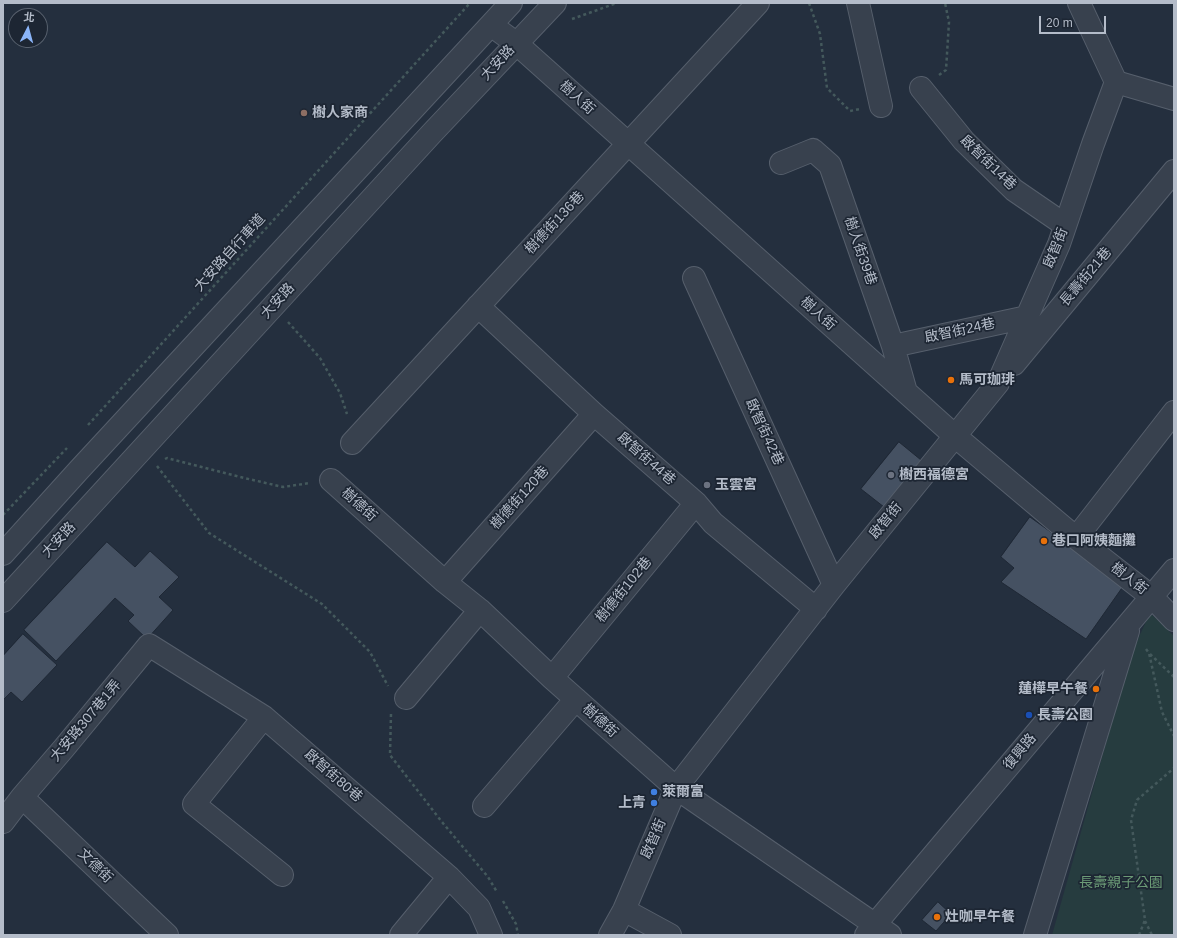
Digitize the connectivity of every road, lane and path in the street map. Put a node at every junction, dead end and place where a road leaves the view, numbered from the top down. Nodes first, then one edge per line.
1 (470, 3) edge
2 (510, 3) edge
3 (555, 3) edge
4 (758, 3) edge
5 (858, 3) edge
6 (1079, 3) edge
7 (491, 25) junction
8 (517, 44) junction
9 (1116, 82) junction
10 (921, 88) dead end
11 (1174, 99) edge
12 (881, 106) dead end
13 (628, 144) junction
14 (781, 163) dead end
15 (1174, 171) edge
16 (1065, 225) junction
17 (694, 278) dead end
18 (478, 306) junction
19 (1027, 317) junction
20 (893, 346) junction
21 (998, 384) junction
22 (906, 392) junction
23 (1174, 412) edge
24 (594, 414) junction
25 (83, 430) dead end
26 (955, 436) junction
27 (352, 443) dead end
28 (68, 446) dead end
29 (331, 480) dead end
30 (696, 503) junction
31 (3, 515) edge
32 (1076, 538) junction
33 (3, 554) edge
34 (1174, 570) edge
35 (445, 582) junction
36 (834, 585) junction
37 (1152, 597) junction
38 (3, 601) edge
39 (816, 609) junction
40 (480, 610) junction
41 (1174, 620) edge
42 (1129, 628) junction
43 (149, 645) joint
44 (1149, 653) junction
45 (1174, 677) edge
46 (552, 678) junction
47 (406, 698) dead end
48 (576, 699) junction
49 (264, 717) junction
50 (1174, 736) edge
51 (1174, 768) edge
52 (676, 788) junction
53 (22, 797) junction
54 (484, 806) dead end
55 (3, 822) edge
56 (282, 875) dead end
57 (449, 877) junction
58 (624, 910) junction
59 (1145, 920) junction
60 (877, 931) edge
61 (167, 935) edge
62 (401, 935) edge
63 (490, 935) edge
64 (610, 935) edge
65 (670, 935) edge
66 (1035, 935) edge
67 (1139, 935) edge
68 (1152, 935) edge

1 - 25 path, 大安路自行車道
2 - 7 street
3 - 8 street, 大安路
4 - 13 street, 樹德街136巷
5 - 12 street
6 - 9 street
7 - 8 street, 樹人街
7 - 33 street
8 - 13 street, 樹人街
8 - 38 street, 大安路
9 - 11 street
9 - 16 street, 啟智街
10 - 16 street, 啟智街14巷
13 - 18 street, 樹德街136巷
13 - 22 street, 樹人街
14 - 20 street, 樹人街39巷
15 - 21 street, 長壽街21巷
16 - 19 street, 啟智街
17 - 36 street, 啟智街42巷
18 - 24 street, 啟智街44巷
18 - 27 street, 樹德街136巷
19 - 20 street, 啟智街24巷
19 - 21 street, 啟智街
20 - 22 street, 樹人街39巷
21 - 26 street, 啟智街
22 - 26 street, 樹人街
23 - 32 street
24 - 30 street, 啟智街44巷
24 - 35 street, 樹德街120巷
26 - 32 street, 樹人街
26 - 36 street, 啟智街
28 - 31 path
29 - 35 street, 樹德街
30 - 39 street, 啟智街44巷
30 - 46 street, 樹德街102巷
32 - 37 street, 樹人街
34 - 37 street, 復興路
35 - 40 street, 樹德街
36 - 39 street, 啟智街
37 - 41 street, 樹人街
37 - 42 street
37 - 60 street, 復興路
39 - 52 street, 啟智街
40 - 46 street, 樹德街
40 - 47 street
42 - 44 path
42 - 66 street
43 - 49 street, 啟智街80巷
43 - 53 street, 大安路307巷1弄
44 - 45 path
44 - 50 path
46 - 48 street, 樹德街
48 - 52 street, 樹德街
48 - 54 street
49 - 56 street
49 - 57 street, 啟智街80巷
51 - 59 path
52 - 58 street, 啟智街
52 - 60 street, 樹德街
53 - 55 street, 大安路307巷1弄
53 - 61 street, 文德街
57 - 62 street
57 - 63 street, 啟智街80巷
58 - 64 street, 啟智街
58 - 65 street
59 - 67 path
59 - 68 path

